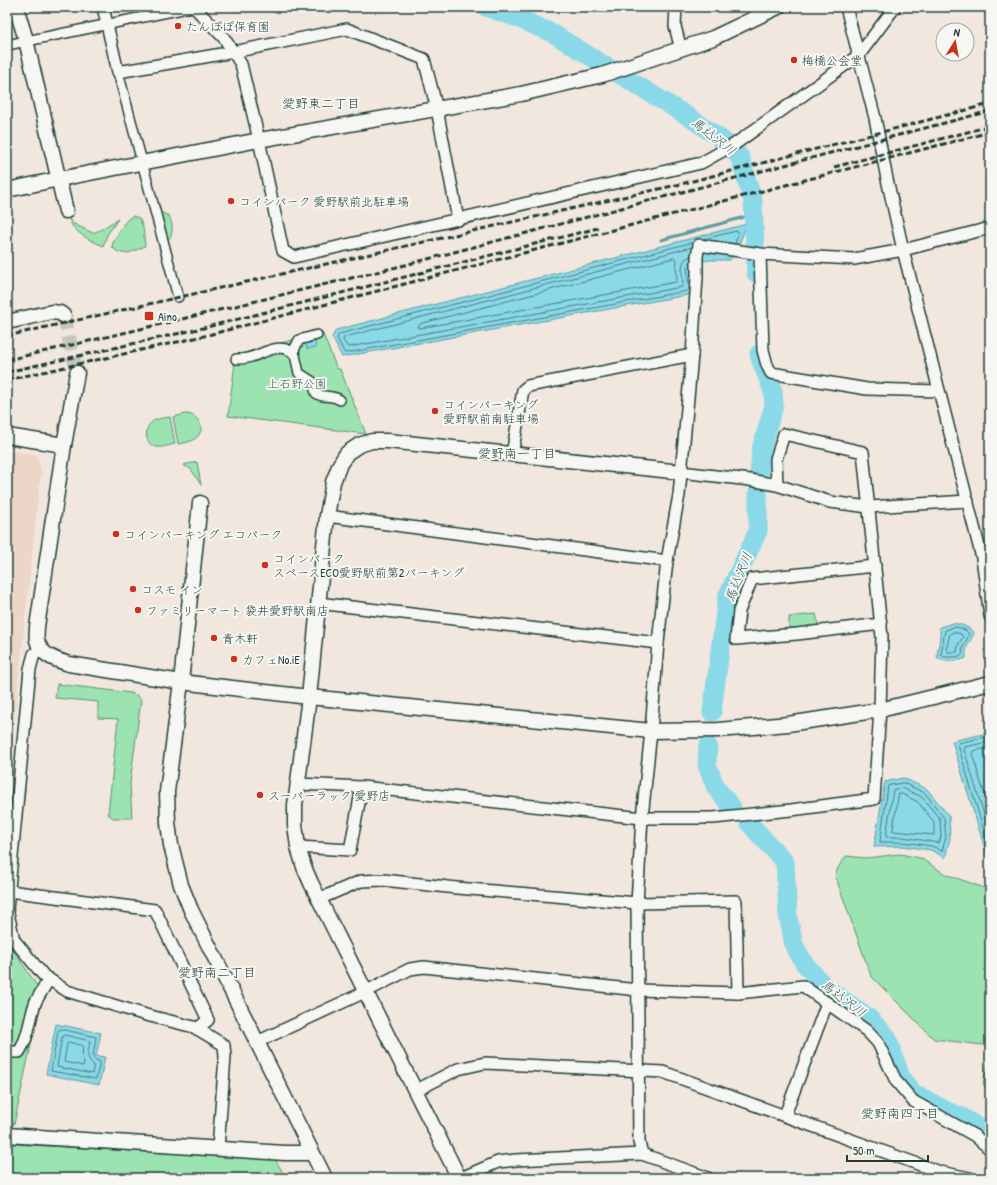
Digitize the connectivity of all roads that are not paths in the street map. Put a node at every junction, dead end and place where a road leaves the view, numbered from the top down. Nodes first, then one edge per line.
1 (16, 7) edge
2 (103, 7) edge
3 (193, 7) edge
4 (676, 7) edge
5 (778, 7) edge
6 (846, 7) edge
7 (895, 7) edge
8 (107, 24) junction
9 (26, 40) junction
10 (7, 45) edge
11 (681, 50) junction
12 (232, 52) junction
13 (859, 55) junction
14 (118, 72) junction
15 (437, 109) junction
16 (259, 140) junction
17 (59, 179) junction
18 (7, 190) edge
19 (66, 211) dead end
20 (458, 220) junction
21 (990, 228) edge
22 (903, 250) junction
23 (755, 254) junction
24 (178, 297) dead end
25 (64, 316) dead end
26 (7, 322) edge
27 (317, 335) dead end
28 (293, 352) junction
29 (692, 356) junction
30 (236, 359) dead end
31 (77, 373) tunnel mouth
32 (940, 391) junction
33 (340, 400) dead end
34 (7, 436) edge
35 (64, 445) junction
36 (512, 455) junction
37 (681, 472) junction
38 (776, 485) junction
39 (968, 501) junction
40 (200, 503) dead end
41 (868, 508) junction
42 (327, 516) junction
43 (668, 561) junction
44 (875, 566) junction
45 (318, 603) junction
46 (990, 616) edge
47 (881, 624) junction
48 (658, 642) junction
49 (41, 649) junction
50 (181, 682) junction
51 (990, 683) edge
52 (309, 697) junction
53 (880, 710) junction
54 (651, 731) junction
55 (298, 784) junction
56 (362, 787) junction
57 (642, 818) junction
58 (298, 847) junction
59 (9, 891) junction
60 (319, 899) junction
61 (637, 903) junction
62 (11, 940) edge
63 (49, 979) junction
64 (638, 990) junction
65 (365, 992) junction
66 (738, 993) junction
67 (827, 1003) junction
68 (197, 1029) junction
69 (257, 1042) junction
70 (7, 1052) edge
71 (640, 1070) junction
72 (415, 1091) junction
73 (785, 1115) junction
74 (7, 1135) edge
75 (218, 1148) junction
76 (990, 1149) edge
77 (312, 1153) junction
78 (642, 1154) junction
79 (939, 1175) edge
80 (325, 1178) edge
81 (460, 1178) edge
82 (708, 1178) edge
83 (970, 1178) edge

1 - 9 street
2 - 8 street
3 - 8 street
3 - 12 street
4 - 11 street
5 - 11 street
6 - 13 street
7 - 13 street
8 - 9 street
8 - 14 street
9 - 10 street
9 - 17 street
11 - 15 street
12 - 14 street
12 - 15 street
12 - 16 street
13 - 20 street
13 - 22 street
14 - 24 street
15 - 16 street
15 - 20 street
16 - 17 street
16 - 20 street
17 - 18 street
17 - 19 street
21 - 22 street
22 - 23 street
22 - 32 street
23 - 29 street
23 - 32 street
25 - 26 street
27 - 28 street
28 - 30 street
28 - 33 street
29 - 36 street
29 - 37 street
31 - 35 street
32 - 39 street
34 - 35 street
35 - 49 street
36 - 37 street
36 - 42 street
37 - 38 street
37 - 43 street
38 - 41 street
38 - 41 street
39 - 41 street
39 - 46 street
40 - 50 street
41 - 44 street
42 - 43 street
42 - 45 street
43 - 48 street
44 - 47 street
44 - 47 street
45 - 48 street
45 - 52 street
47 - 53 street
48 - 54 street
49 - 50 street
49 - 59 street
50 - 52 street
50 - 69 street
51 - 53 street
52 - 54 street
52 - 55 street
53 - 54 street
53 - 57 street
54 - 57 street
55 - 56 street
55 - 58 street
56 - 57 street
56 - 58 street
57 - 61 street
58 - 60 street
59 - 62 street
59 - 68 street
60 - 61 street
60 - 65 street
61 - 64 street
61 - 66 street
62 - 63 street
63 - 68 street
63 - 70 street
64 - 65 street
64 - 66 street
64 - 71 street
65 - 69 street
65 - 72 street
66 - 67 street
67 - 73 street
67 - 76 street
68 - 75 street
69 - 77 street
71 - 72 street
71 - 73 street
71 - 78 street
72 - 81 street
73 - 79 street
74 - 75 street
75 - 77 street
77 - 80 street
78 - 81 street
78 - 82 street
79 - 83 street

